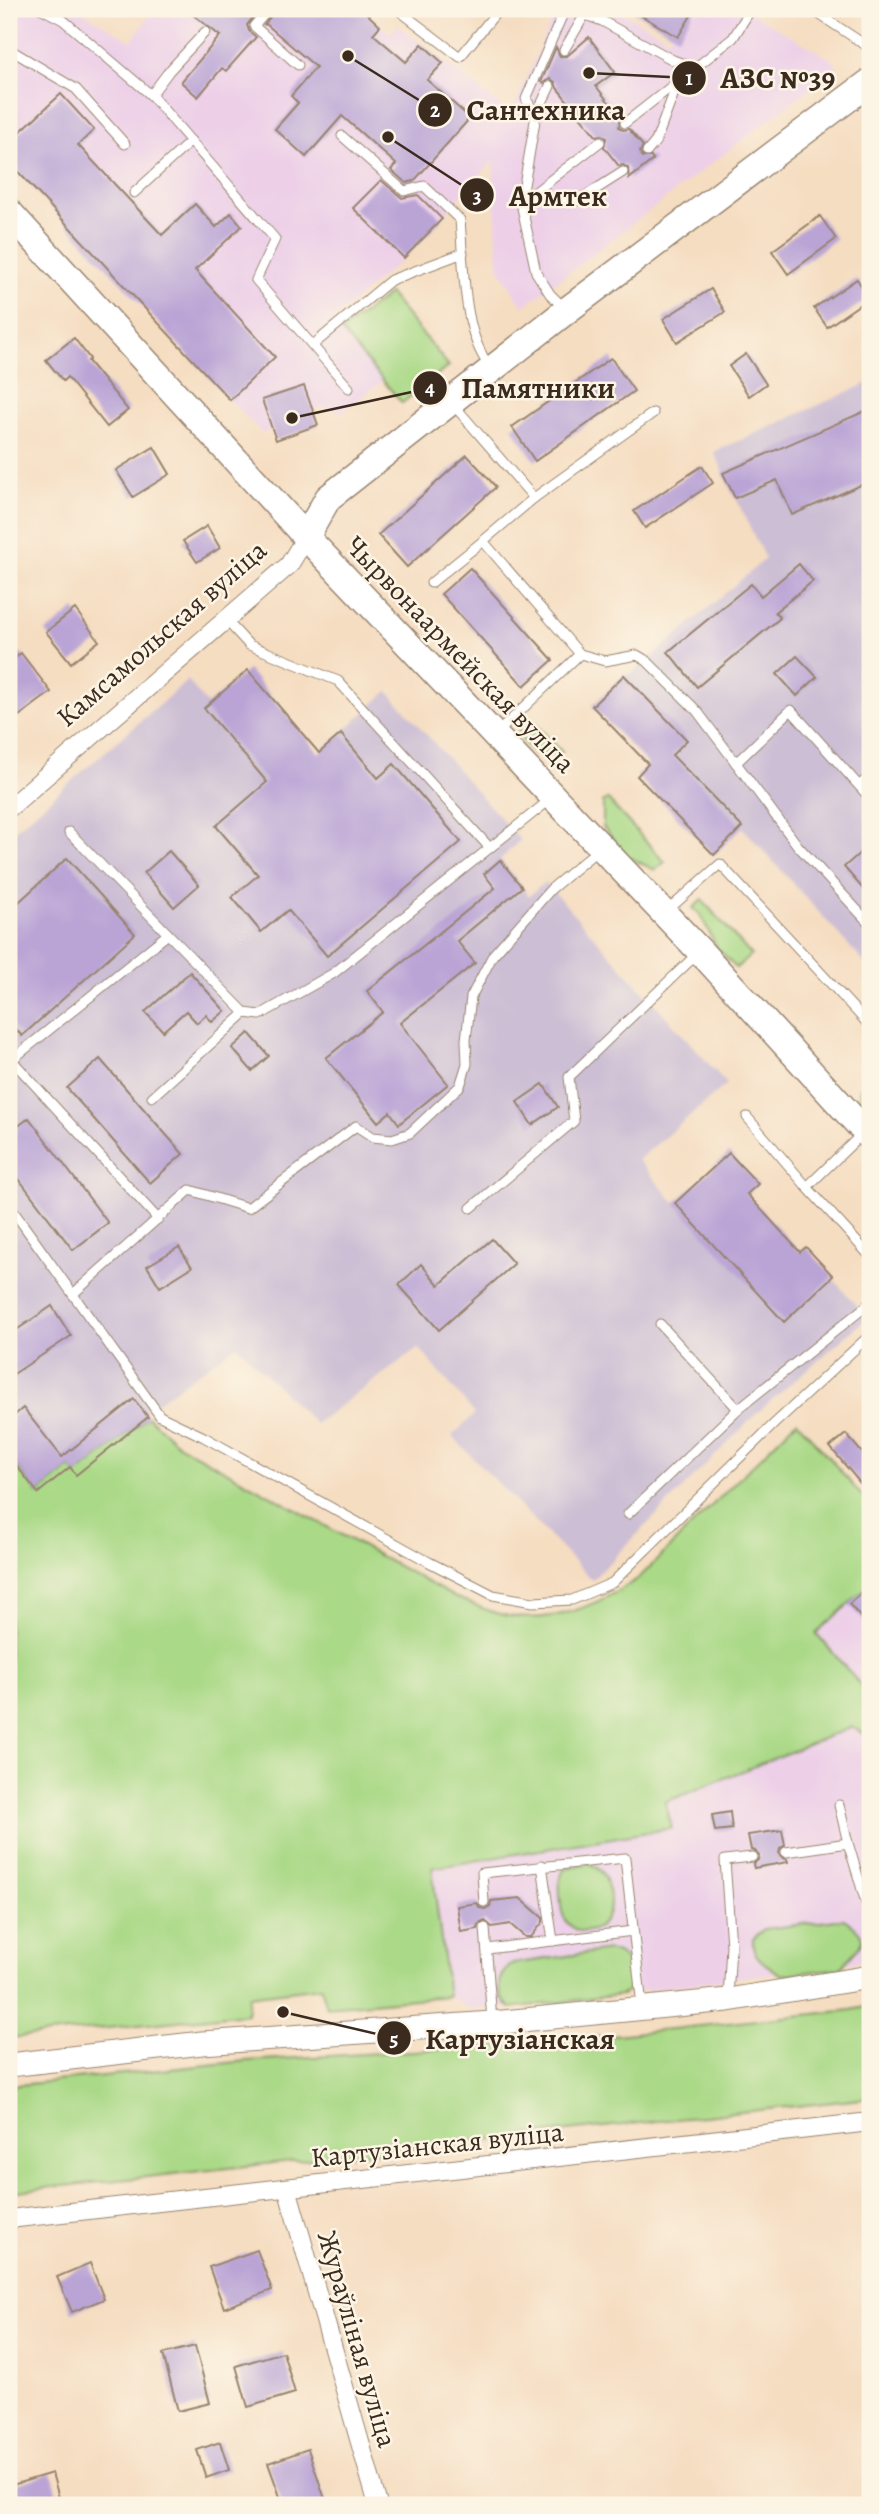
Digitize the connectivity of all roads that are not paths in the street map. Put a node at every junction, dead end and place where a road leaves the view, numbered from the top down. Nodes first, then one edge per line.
1 (42, 9) edge
2 (269, 9) edge
3 (397, 9) edge
4 (499, 9) edge
5 (567, 9) edge
6 (751, 9) edge
7 (811, 9) edge
8 (584, 16) junction
9 (205, 32) dead end
10 (870, 48) edge
11 (9, 49) edge
12 (565, 50) dead end
13 (298, 65) dead end
14 (694, 68) junction
15 (679, 80) junction
16 (870, 82) edge
17 (550, 86) dead end
18 (152, 95) junction
19 (536, 115) junction
20 (625, 123) dead end
21 (342, 136) dead end
22 (191, 141) junction
23 (600, 142) dead end
24 (125, 144) dead end
25 (647, 152) dead end
26 (623, 172) dead end
27 (134, 193) dead end
28 (532, 195) junction
29 (521, 203) junction
30 (9, 212) edge
31 (463, 253) junction
32 (566, 311) junction
33 (313, 345) junction
34 (492, 369) junction
35 (349, 388) dead end
36 (451, 402) junction
37 (653, 413) dead end
38 (534, 498) junction
39 (306, 537) junction
40 (483, 541) junction
41 (431, 583) dead end
42 (226, 620) junction
43 (580, 654) junction
44 (495, 735) junction
45 (736, 763) junction
46 (870, 776) edge
47 (860, 785) junction
48 (554, 797) junction
49 (870, 798) edge
50 (9, 808) edge
51 (69, 832) dead end
52 (601, 847) junction
53 (490, 848) junction
54 (664, 914) junction
55 (870, 924) edge
56 (167, 934) junction
57 (699, 951) junction
58 (245, 1013) junction
59 (870, 1026) edge
60 (10, 1060) edge
61 (152, 1097) dead end
62 (747, 1117) dead end
63 (867, 1135) edge
64 (807, 1187) junction
65 (9, 1205) edge
66 (471, 1208) dead end
67 (158, 1219) junction
68 (870, 1256) edge
69 (74, 1294) junction
70 (870, 1303) edge
71 (660, 1324) dead end
72 (870, 1335) edge
73 (738, 1409) junction
74 (628, 1514) dead end
75 (839, 1805) dead end
76 (848, 1843) junction
77 (786, 1852) dead end
78 (752, 1857) dead end
79 (542, 1865) junction
80 (484, 1902) dead end
81 (870, 1916) edge
82 (485, 1928) dead end
83 (633, 1931) junction
84 (552, 1941) junction
85 (487, 1949) junction
86 (870, 1977) edge
87 (728, 2000) junction
88 (643, 2008) junction
89 (492, 2023) junction
90 (9, 2065) edge
91 (870, 2122) edge
92 (287, 2188) junction
93 (9, 2219) edge
94 (378, 2505) edge

1 - 18 lane
2 - 13 lane
3 - 4 lane
5 - 8 lane
5 - 19 lane
6 - 14 lane
7 - 10 lane
8 - 12 lane
8 - 14 lane
9 - 18 lane
11 - 24 lane
14 - 15 lane
15 - 20 lane
15 - 25 lane
16 - 32 main road, Камсамольская вуліца
17 - 19 lane
18 - 22 lane
19 - 29 lane
21 - 31 lane
22 - 27 lane
22 - 33 lane
23 - 28 lane
26 - 28 lane
28 - 29 lane
29 - 32 lane
30 - 39 main road, Чырвонаармейская вуліца
31 - 33 lane
31 - 34 lane
32 - 34 main road, Камсамольская вуліца
33 - 35 lane
34 - 36 main road, Камсамольская вуліца
36 - 38 lane
36 - 39 main road, Камсамольская вуліца
37 - 38 lane
38 - 40 lane
39 - 42 street, Камсамольская вуліца
39 - 44 main road, Чырвонаармейская вуліца
40 - 41 lane
40 - 43 lane
42 - 50 street, Камсамольская вуліца
42 - 53 lane
43 - 44 lane
43 - 45 lane
44 - 48 main road, Чырвонаармейская вуліца
45 - 47 lane
45 - 55 lane
46 - 47 lane
47 - 49 lane
48 - 52 main road, Чырвонаармейская вуліца
48 - 53 lane
51 - 56 lane
52 - 54 main road, Чырвонаармейская вуліца
52 - 67 lane
53 - 58 lane
54 - 57 main road, Чырвонаармейская вуліца
54 - 59 lane
56 - 58 lane
56 - 60 lane
57 - 63 main road, Чырвонаармейская вуліца
57 - 66 lane
58 - 61 lane
60 - 67 lane
62 - 64 lane
63 - 64 lane
64 - 68 lane
65 - 69 lane
67 - 69 lane
69 - 72 lane
70 - 73 lane
71 - 73 lane
73 - 74 lane
75 - 76 lane
76 - 77 lane
76 - 81 lane
78 - 87 lane
79 - 80 lane
79 - 83 lane
79 - 84 lane
82 - 85 lane
83 - 84 lane
83 - 88 lane
84 - 85 lane
85 - 89 lane
86 - 87 street
87 - 88 street
88 - 89 street
89 - 90 street
91 - 92 street, Картузіанская вуліца
92 - 93 street, Картузіанская вуліца
92 - 94 street, Жураўліная вуліца

